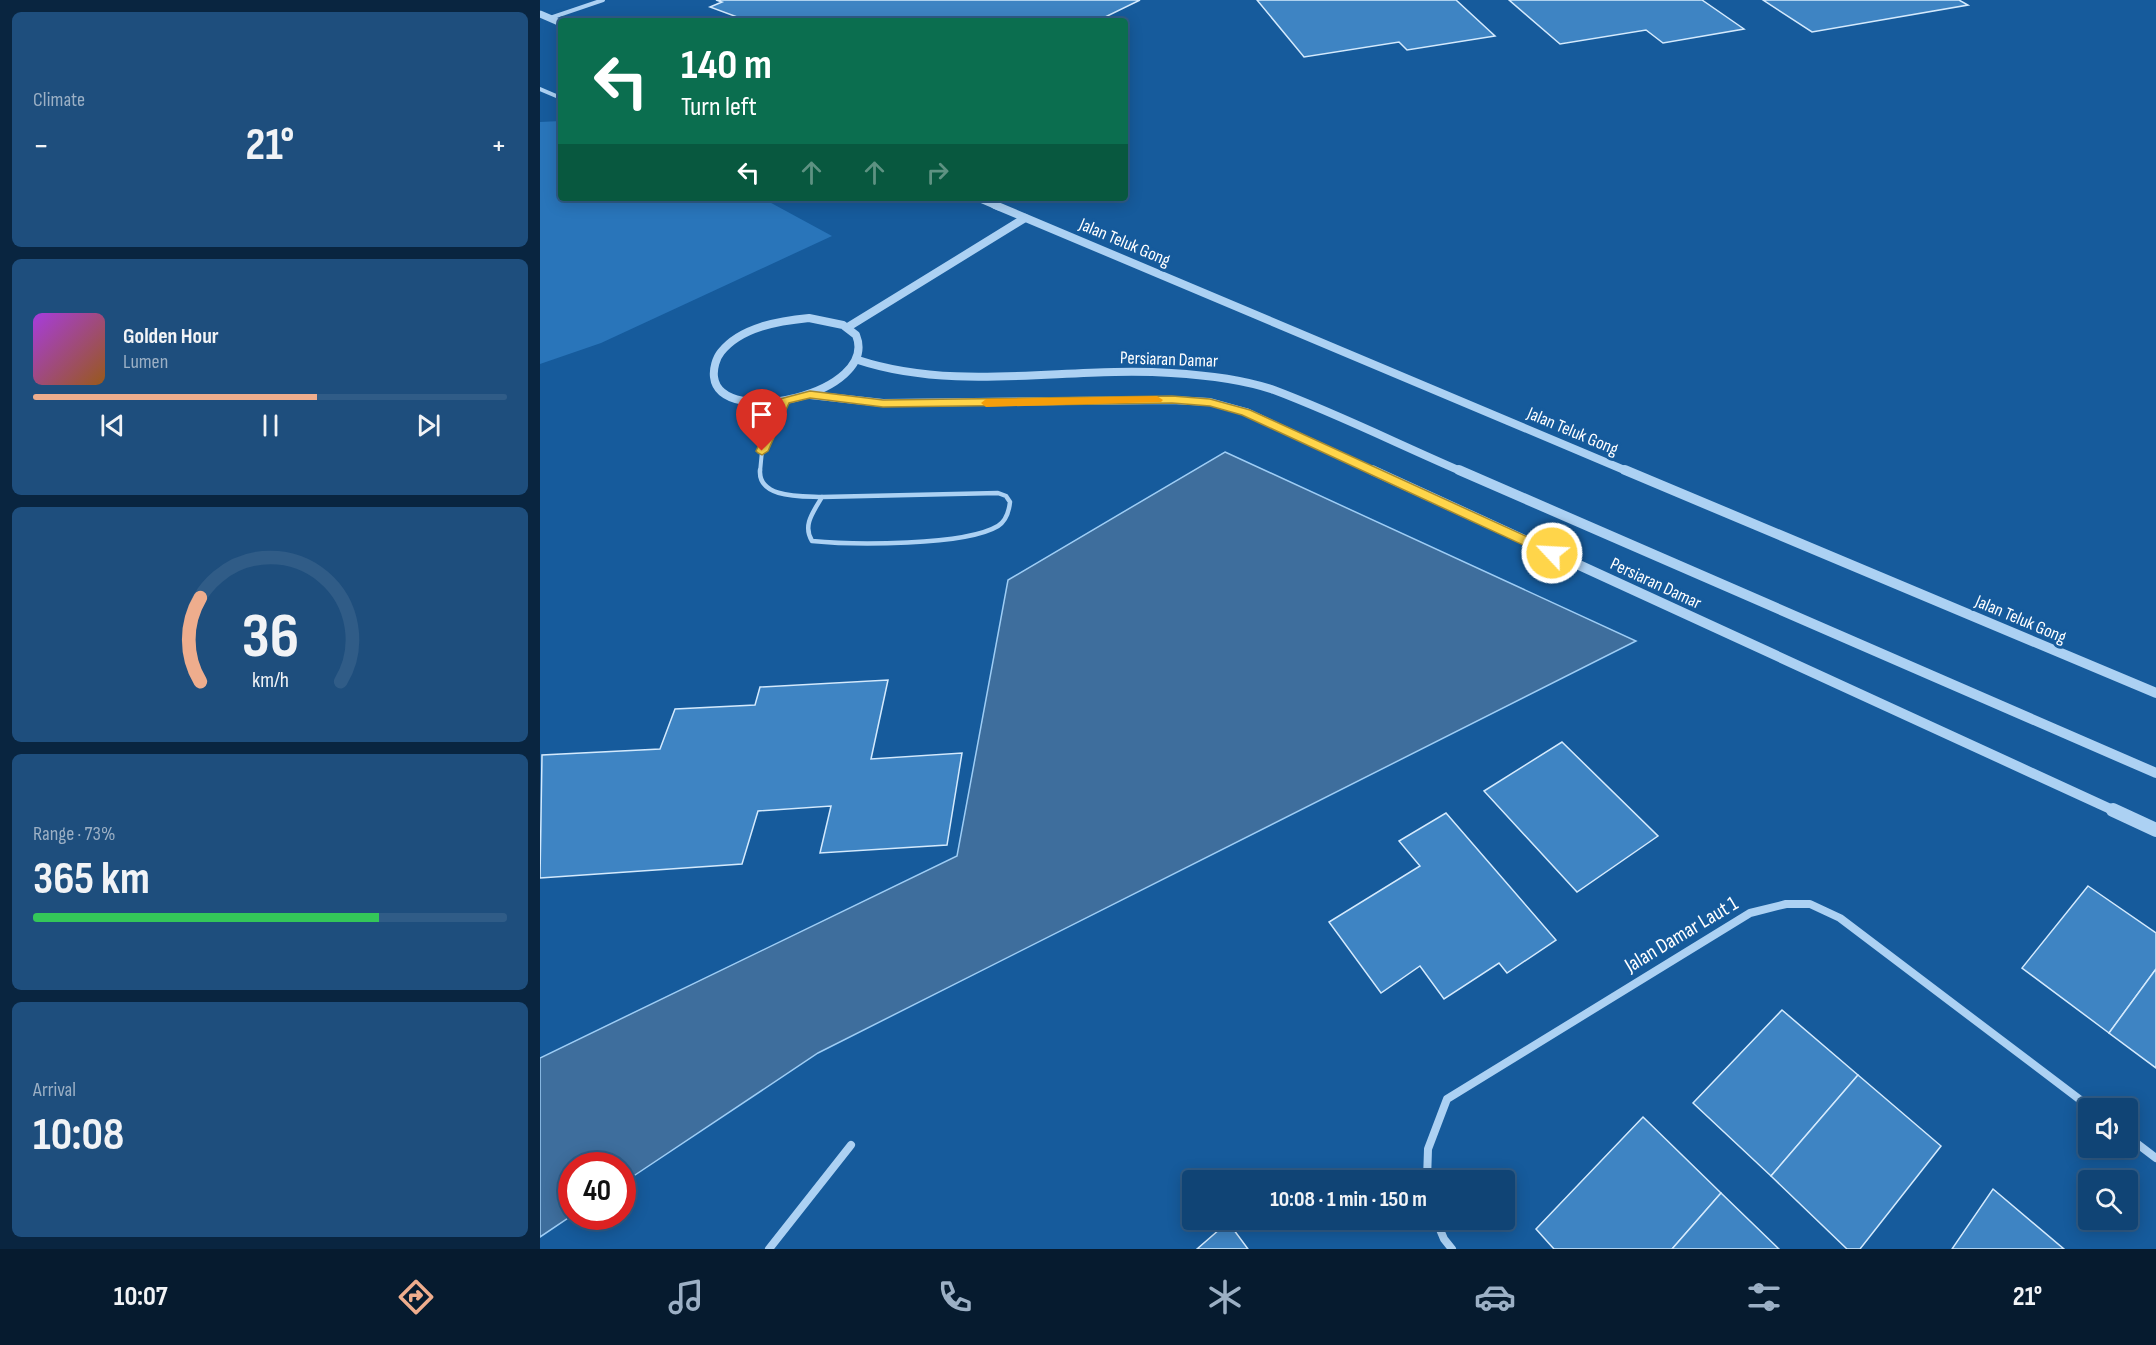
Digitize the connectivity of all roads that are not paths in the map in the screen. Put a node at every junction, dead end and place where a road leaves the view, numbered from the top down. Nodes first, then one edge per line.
1 (603, 0) edge
2 (540, 14) edge
3 (550, 18) junction
4 (558, 22) edge
5 (540, 88) edge
6 (558, 97) edge
7 (985, 201) edge
8 (1025, 218) junction
9 (848, 327) junction
10 (858, 360) junction
11 (810, 395) junction
12 (784, 401) junction
13 (822, 497) junction
14 (2156, 693) edge
15 (2156, 773) edge
16 (2156, 831) edge
17 (2078, 1098) edge
18 (2138, 1144) edge
19 (850, 1145) dead end
20 (2156, 1158) edge
21 (1425, 1170) edge
22 (1441, 1230) edge
23 (769, 1249) edge
24 (1452, 1249) edge

1 - 3 street
2 - 3 street
3 - 4 street
5 - 6 street
7 - 8 street, Jalan Teluk Gong
8 - 9 street
8 - 14 street, Jalan Teluk Gong
9 - 10 street
9 - 12 street
10 - 11 street
10 - 15 street, Persiaran Damar
11 - 12 street
11 - 16 street, Persiaran Damar
12 - 13 lane
13 - 13 lane
17 - 21 street, Jalan Damar Laut 1
18 - 20 street
19 - 23 street
22 - 24 street

